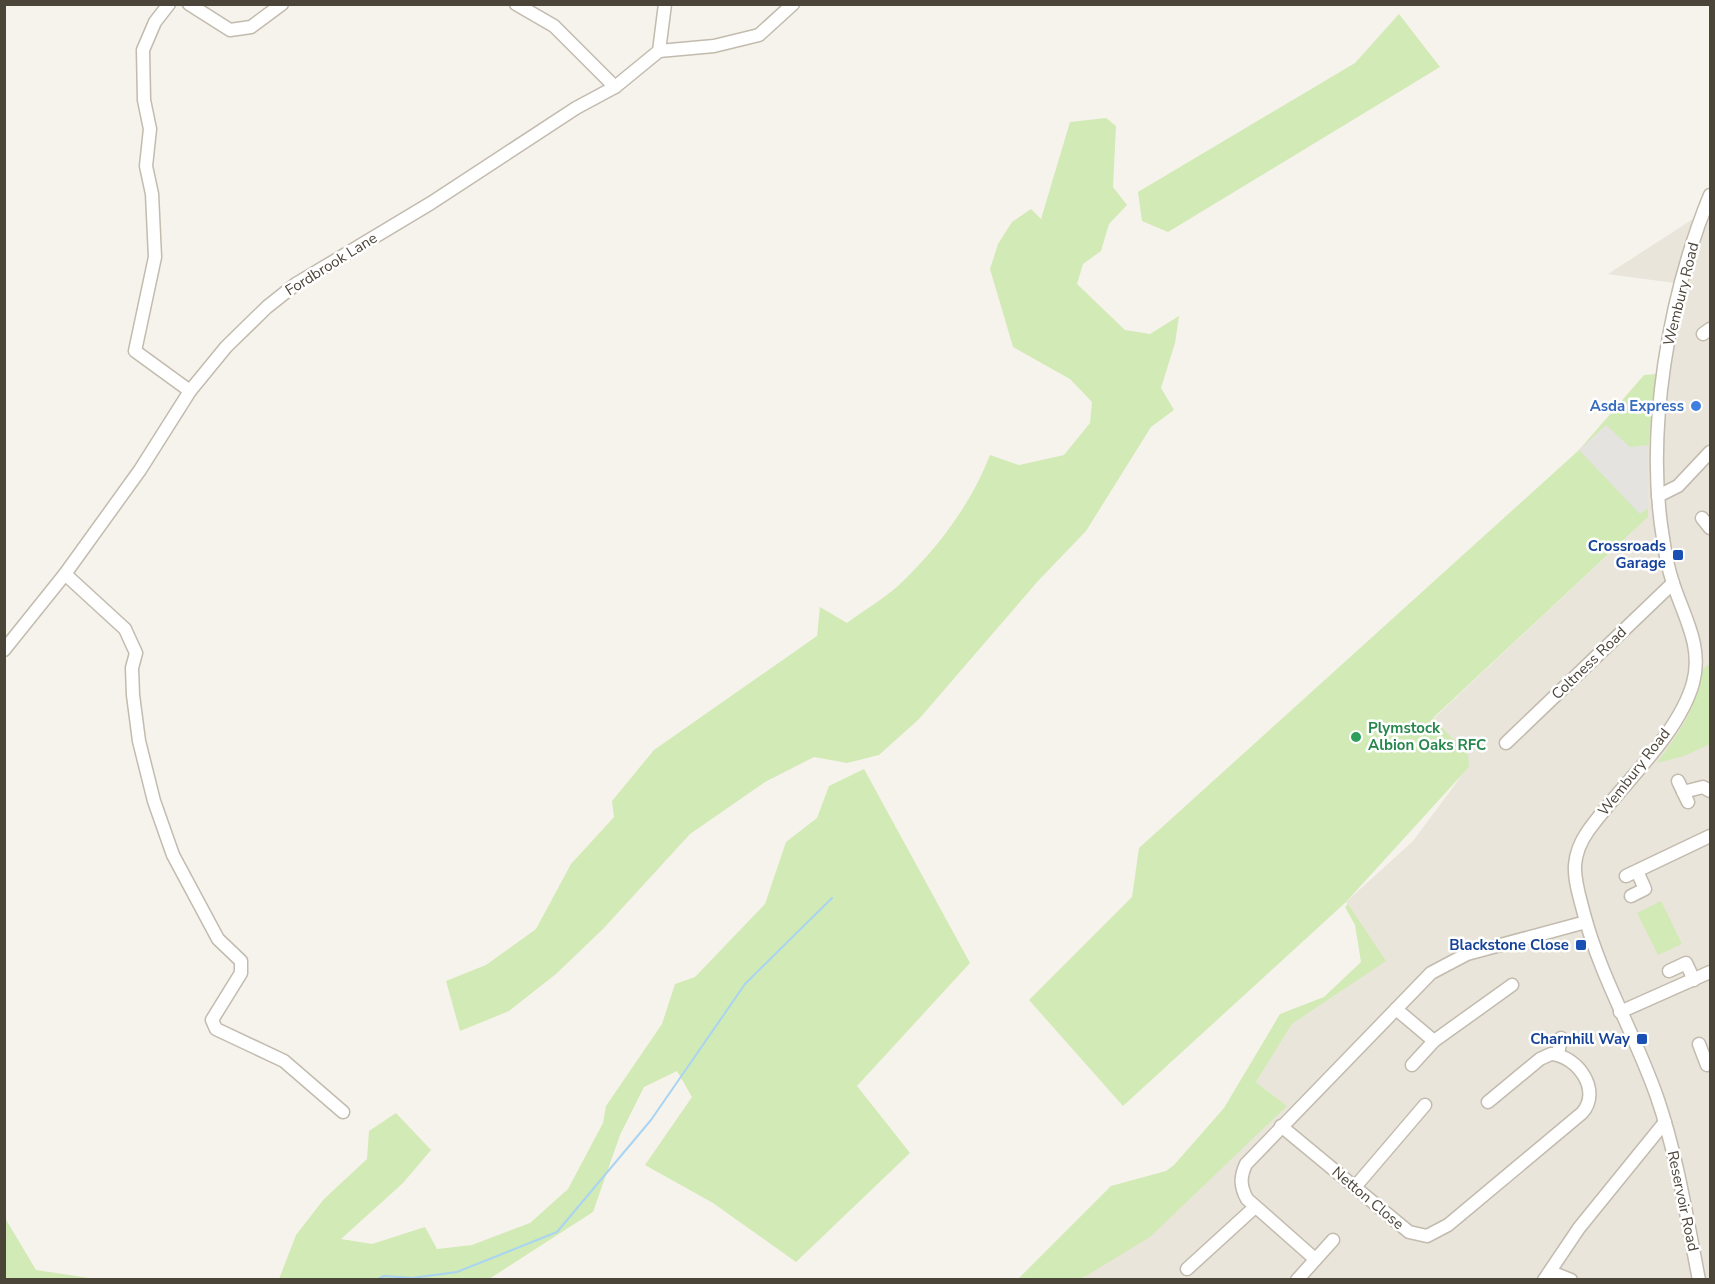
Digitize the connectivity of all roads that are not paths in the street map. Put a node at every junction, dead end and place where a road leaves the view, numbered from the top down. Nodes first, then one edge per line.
1 (169, 4) edge
2 (189, 4) edge
3 (282, 4) edge
4 (516, 4) edge
5 (665, 4) edge
6 (793, 4) edge
7 (659, 51) junction
8 (615, 87) junction
9 (1710, 195) edge
10 (190, 391) junction
11 (1710, 452) edge
12 (1658, 496) junction
13 (65, 574) junction
14 (1673, 583) junction
15 (4, 650) edge
16 (1506, 743) dead end
17 (1710, 791) edge
18 (1683, 792) dead end
19 (1710, 836) edge
20 (1631, 896) dead end
21 (1586, 922) junction
22 (1669, 971) dead end
23 (1710, 972) edge
24 (1695, 980) junction
25 (1512, 985) dead end
26 (1396, 1009) junction
27 (1620, 1012) junction
28 (1561, 1038) dead end
29 (1434, 1041) junction
30 (1558, 1054) junction
31 (1412, 1065) dead end
32 (1488, 1102) dead end
33 (1425, 1105) dead end
34 (343, 1112) dead end
35 (1665, 1122) junction
36 (1281, 1126) junction
37 (1672, 1152) junction
38 (1640, 1156) junction
39 (1355, 1187) junction
40 (1255, 1207) junction
41 (1333, 1240) dead end
42 (1315, 1259) junction
43 (1195, 1266) dead end
44 (1547, 1276) edge
45 (1298, 1280) edge
46 (1571, 1280) edge
47 (1699, 1280) edge

1 - 10 street
2 - 3 street
4 - 8 street
5 - 7 street
6 - 7 street
7 - 8 street, Fordbrook Lane
8 - 10 street, Fordbrook Lane
9 - 12 street, Wembury Road
10 - 13 street, Fordbrook Lane
11 - 12 street
12 - 14 street, Wembury Road
13 - 15 street, Fordbrook Lane
13 - 34 street
14 - 16 street, Coltness Road
14 - 21 street, Wembury Road
17 - 18 street
19 - 20 street
21 - 26 street
21 - 27 street, Wembury Road
22 - 24 street
23 - 24 street
24 - 27 street
25 - 29 street
26 - 29 street
26 - 36 street
27 - 35 street, Wembury Road
28 - 30 street
29 - 31 street
30 - 32 street
30 - 39 street, Netton Close
33 - 39 street
35 - 37 street, Reservoir Road
35 - 38 street
36 - 39 street, Netton Close
36 - 40 street
37 - 38 street
37 - 47 street, Reservoir Road
38 - 44 street
40 - 42 street
40 - 43 street
41 - 42 street
42 - 45 street
44 - 46 street

